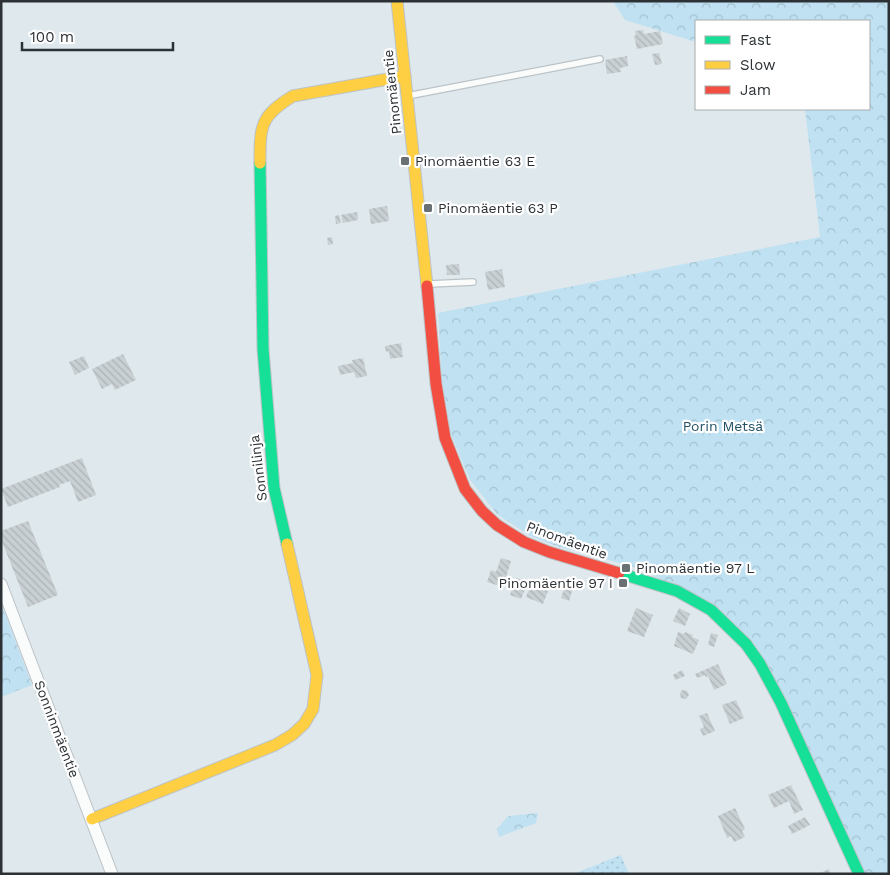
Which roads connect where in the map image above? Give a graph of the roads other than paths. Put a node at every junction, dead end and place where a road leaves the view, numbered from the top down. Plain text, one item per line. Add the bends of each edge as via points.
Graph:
1 (397, 1) edge
2 (600, 59) dead end
3 (405, 76) junction
4 (408, 96) junction
5 (473, 282) dead end
6 (427, 284) junction
7 (1, 584) edge
8 (92, 819) junction
9 (112, 874) edge
10 (858, 874) edge

1 - 3 street, Pinomäentie
2 - 4 lane
3 - 4 street, Pinomäentie
3 - 8 street, Sonnilinja via 293,96 278,105 263,122 260,142 262,350 274,488 318,675 312,709 304,724 275,744
4 - 6 street, Pinomäentie
5 - 6 lane
6 - 10 street, Pinomäentie via 445,438 465,489 497,525 524,542 677,591 711,610 738,635 760,664 780,703
7 - 8 street, Sonninmäentie
8 - 9 street, Sonninmäentie

